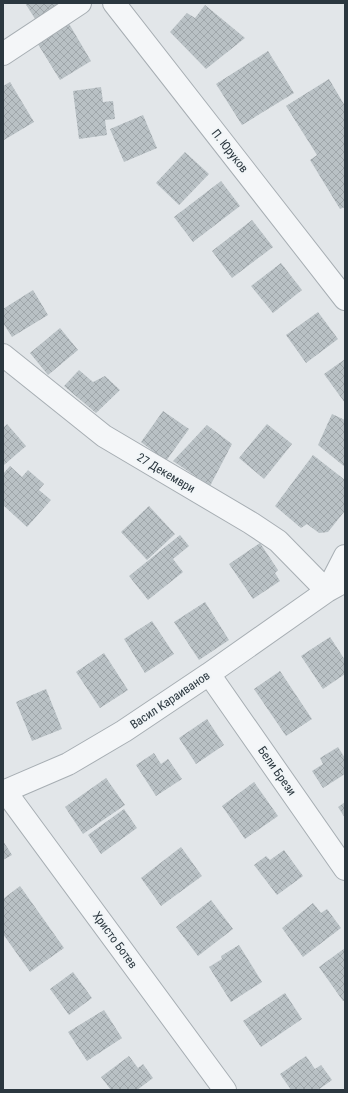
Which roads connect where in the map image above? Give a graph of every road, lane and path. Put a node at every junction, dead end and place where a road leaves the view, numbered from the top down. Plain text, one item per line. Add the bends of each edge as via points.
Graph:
1 (80, 3) edge
2 (114, 3) edge
3 (3, 54) edge
4 (345, 299) edge
5 (3, 355) edge
6 (345, 556) edge
7 (336, 586) edge
8 (209, 674) junction
9 (4, 791) edge
10 (345, 869) edge
11 (225, 1090) edge

1 - 3 street
2 - 4 street, П. Юруков
5 - 7 street, 27 Декември via 104,436 251,522
6 - 7 street, Васил Караиванов
7 - 8 street, Васил Караиванов
8 - 9 street, Васил Караиванов via 124,731 68,764
8 - 10 street, Бели Брези
9 - 11 street, Христо Ботев

